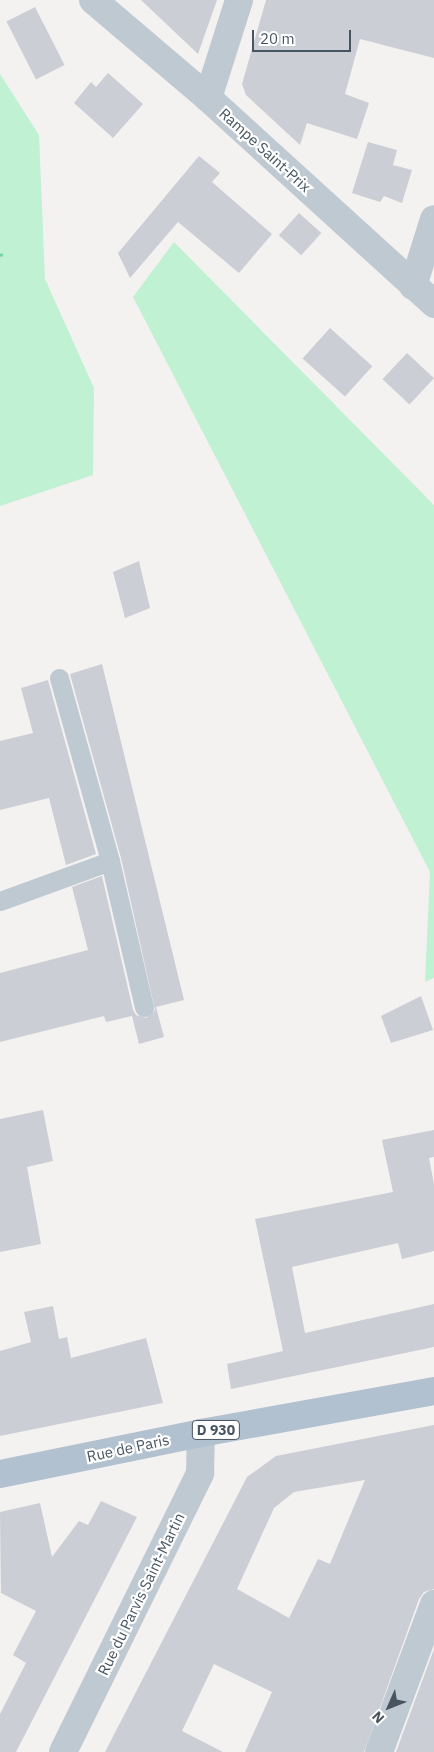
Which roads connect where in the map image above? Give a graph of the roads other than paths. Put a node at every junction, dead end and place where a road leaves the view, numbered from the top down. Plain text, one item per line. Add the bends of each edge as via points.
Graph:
1 (93, 0) edge
2 (239, 0) edge
3 (208, 98) junction
4 (434, 219) edge
5 (414, 286) junction
6 (434, 304) edge
7 (59, 678) dead end
8 (110, 861) junction
9 (0, 901) edge
10 (144, 1007) dead end
11 (434, 1392) edge
12 (201, 1433) junction
13 (0, 1474) edge
14 (434, 1604) edge
15 (63, 1752) edge
16 (379, 1752) edge

1 - 3 street, Rampe Saint-Prix
2 - 3 street
3 - 5 street, Rampe Saint-Prix
4 - 5 street
5 - 6 street, Rampe Saint-Prix
7 - 8 lane
8 - 9 lane
8 - 10 lane
11 - 12 main road, Rue de Paris / D 930
12 - 13 main road, Rue de Paris / D 930
12 - 15 street, Rue du Parvis Saint-Martin via 200,1473
14 - 16 street

